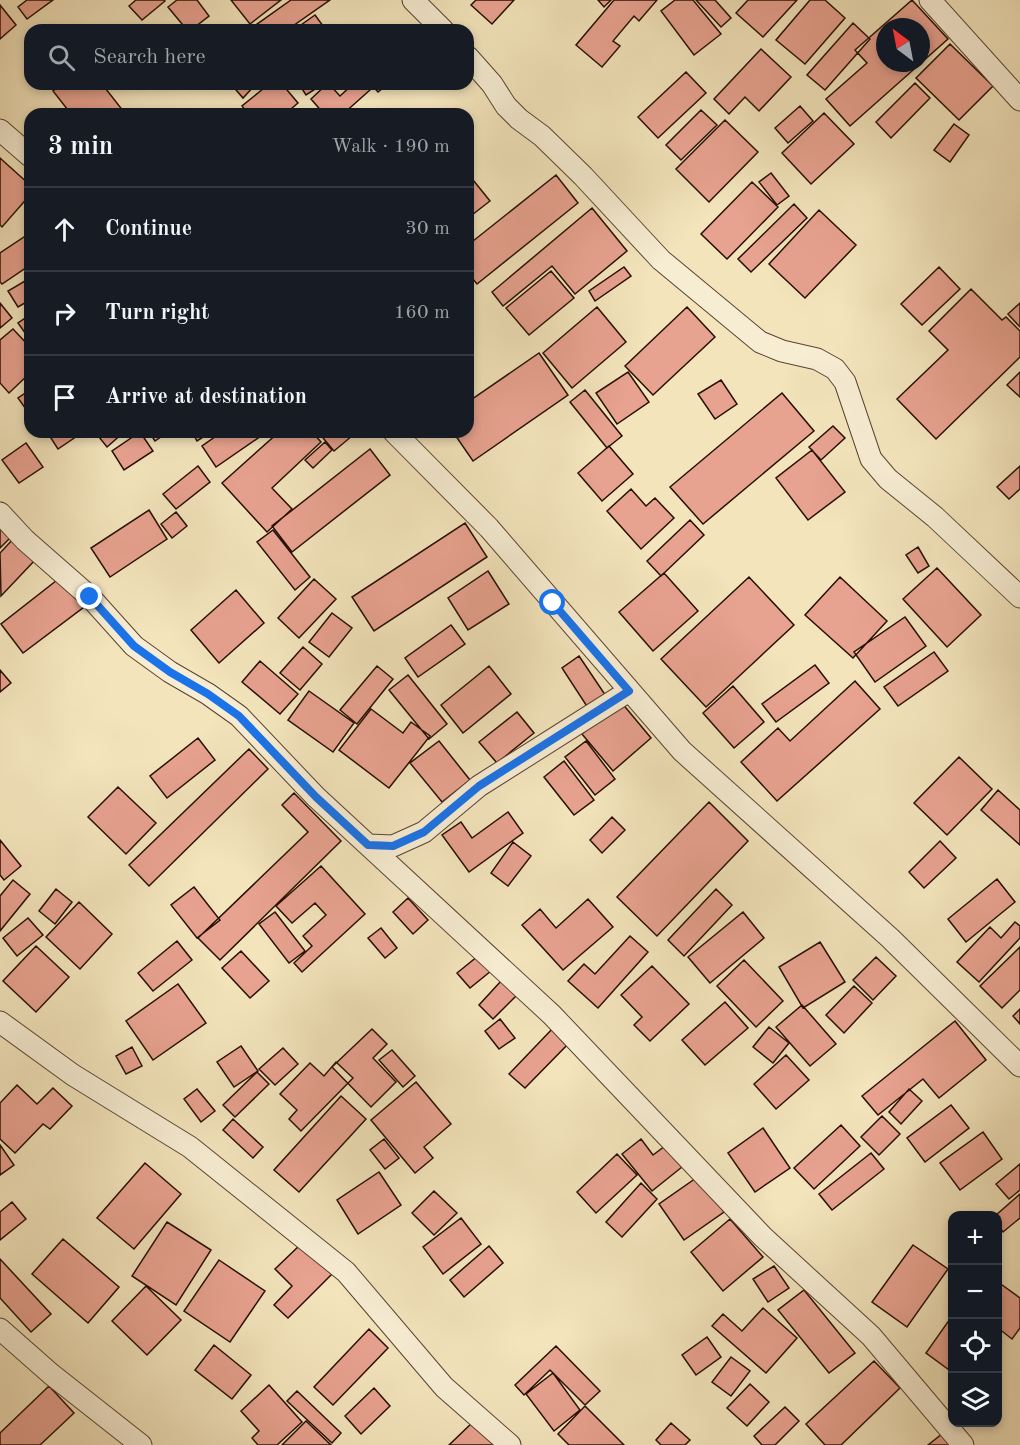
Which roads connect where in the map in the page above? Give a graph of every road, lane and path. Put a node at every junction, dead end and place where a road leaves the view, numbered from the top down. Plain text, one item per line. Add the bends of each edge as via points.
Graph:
1 (413, 0) edge
2 (930, 0) edge
3 (437, 24) edge
4 (474, 64) edge
5 (1020, 100) edge
6 (0, 130) edge
7 (24, 151) edge
8 (400, 438) edge
9 (0, 513) edge
10 (1020, 597) edge
11 (629, 691) junction
12 (368, 845) junction
13 (0, 1023) edge
14 (1020, 1066) edge
15 (0, 1329) edge
16 (141, 1445) edge
17 (510, 1445) edge
18 (963, 1445) edge

1 - 3 street
2 - 5 street
4 - 10 street via 506,106 575,168 661,260 760,342 817,359 835,369 845,382 871,459 888,479
6 - 7 street
8 - 11 street via 489,528
9 - 12 street via 90,597 134,646 239,716
11 - 12 street via 479,786 424,832 393,846
11 - 14 street via 682,751 890,938
12 - 18 street via 552,1015 763,1237 871,1336
13 - 17 street via 73,1075 190,1147 346,1272 444,1387
15 - 16 street

